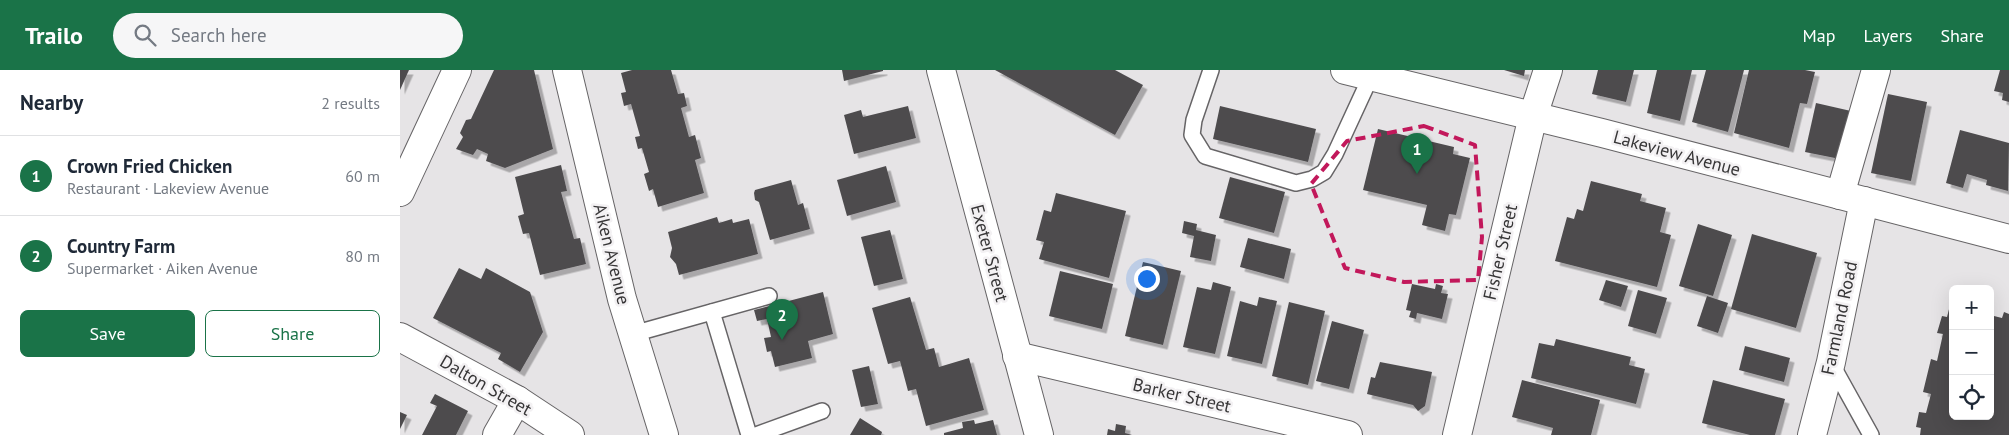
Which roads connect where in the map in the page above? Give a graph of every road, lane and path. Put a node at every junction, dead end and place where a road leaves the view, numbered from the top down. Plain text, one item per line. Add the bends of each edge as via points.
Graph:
1 (457, 70) edge
2 (567, 70) edge
3 (941, 70) edge
4 (1211, 70) edge
5 (1345, 70) edge
6 (1548, 70) edge
7 (1876, 70) edge
8 (1371, 76) junction
9 (1533, 116) junction
10 (400, 192) edge
11 (1852, 198) junction
12 (2009, 239) edge
13 (769, 296) dead end
14 (712, 312) junction
15 (633, 334) junction
16 (400, 337) edge
17 (1017, 356) junction
18 (1831, 362) junction
19 (517, 400) junction
20 (822, 411) dead end
21 (498, 435) edge
22 (570, 435) edge
23 (664, 435) edge
24 (749, 435) edge
25 (756, 435) edge
26 (1039, 435) edge
27 (1348, 435) edge
28 (1456, 435) edge
29 (1812, 435) edge
30 (1871, 435) edge

1 - 10 street
2 - 15 street, Aiken Avenue
3 - 17 street, Exeter Street
4 - 8 lane via 1192,135 1205,156 1296,183 1324,172
5 - 8 street, Lakeview Avenue
6 - 9 street, Fisher Street
7 - 11 street, Farmland Road
8 - 9 street, Lakeview Avenue
9 - 11 street, Lakeview Avenue
9 - 28 street, Fisher Street
11 - 12 street, Lakeview Avenue
11 - 18 street, Farmland Road
13 - 14 lane
14 - 15 lane
14 - 24 lane
15 - 23 street, Aiken Avenue
16 - 19 street, Dalton Street
17 - 26 street, Exeter Street
17 - 27 street, Barker Street
18 - 29 street, Farmland Road
18 - 30 lane
19 - 21 street
19 - 22 street, Dalton Street
20 - 25 lane

